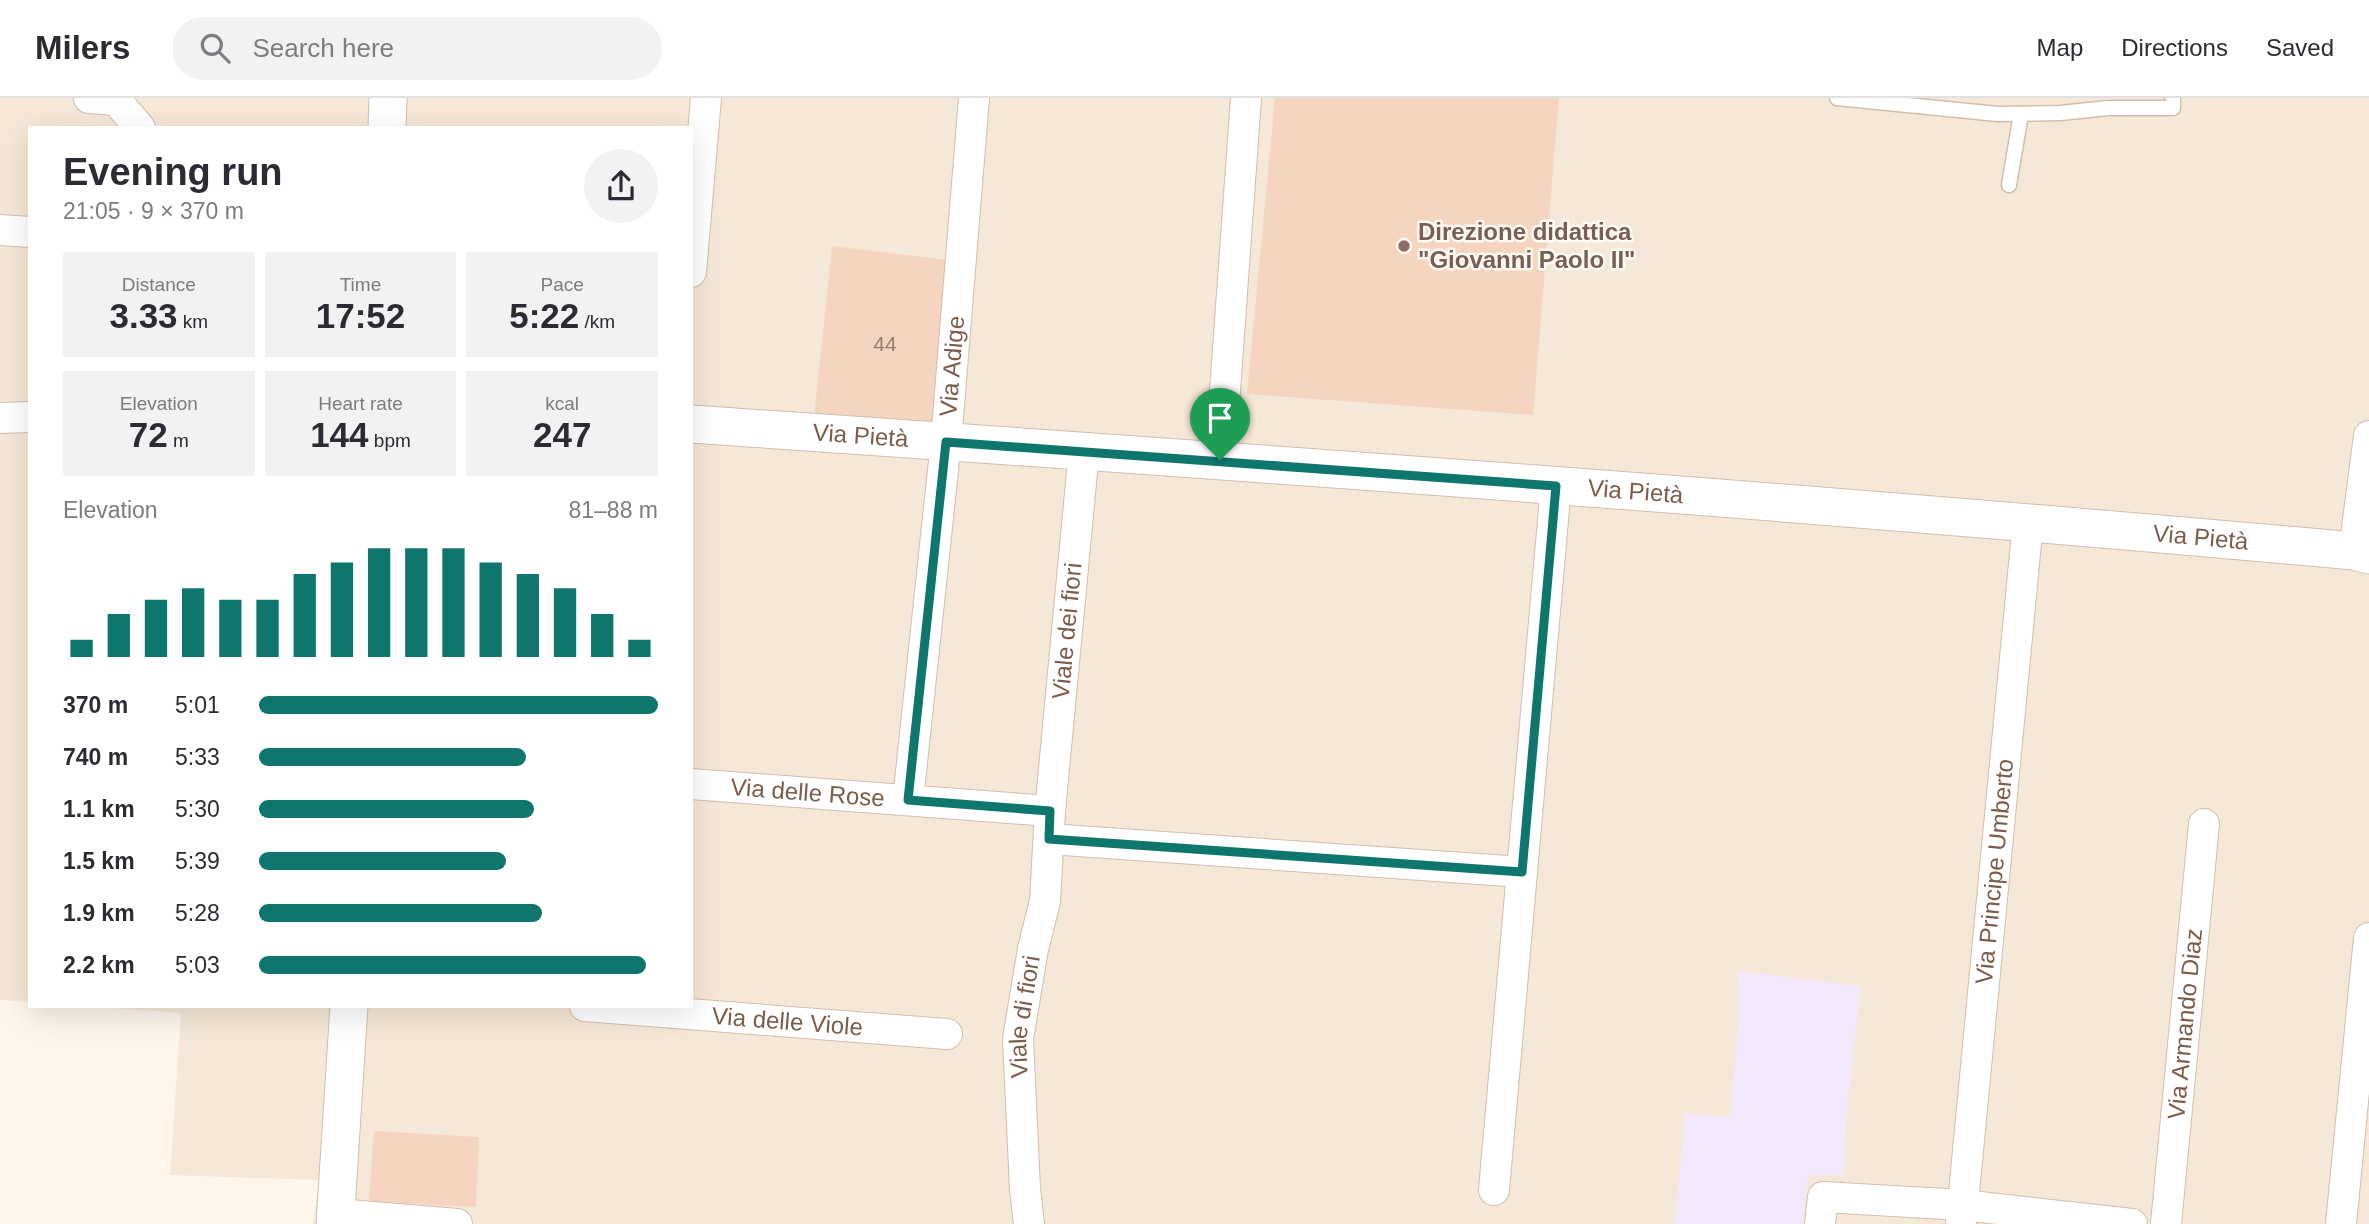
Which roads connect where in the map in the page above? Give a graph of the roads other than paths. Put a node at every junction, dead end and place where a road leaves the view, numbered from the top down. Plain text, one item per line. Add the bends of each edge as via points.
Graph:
1 (89, 98) edge
2 (388, 98) edge
3 (706, 98) edge
4 (974, 98) edge
5 (1247, 98) edge
6 (1837, 98) edge
7 (2174, 98) edge
8 (2021, 114) junction
9 (138, 126) edge
10 (387, 126) edge
11 (2009, 185) dead end
12 (0, 230) edge
13 (28, 232) edge
14 (693, 249) edge
15 (28, 417) edge
16 (0, 418) edge
17 (693, 424) edge
18 (2369, 436) edge
19 (946, 442) junction
20 (1084, 451) junction
21 (1220, 460) junction
22 (1556, 486) junction
23 (2028, 522) junction
24 (2361, 553) edge
25 (693, 784) edge
26 (908, 800) junction
27 (2204, 824) dead end
28 (1050, 825) junction
29 (1522, 872) junction
30 (2369, 938) edge
31 (349, 1008) edge
32 (611, 1008) edge
33 (947, 1034) dead end
34 (1494, 1190) dead end
35 (1962, 1214) edge
36 (336, 1219) edge
37 (457, 1224) edge
38 (1029, 1224) edge
39 (1820, 1224) edge
40 (2132, 1224) edge
41 (2166, 1224) edge
42 (2341, 1224) edge

1 - 9 street via 116,100
2 - 10 street
3 - 14 street
4 - 19 street, Via Adige
5 - 21 street
6 - 8 lane
7 - 8 lane via 2173,108
8 - 11 lane
12 - 13 street
15 - 16 street
17 - 19 street, Via Pietà
18 - 24 street
19 - 20 street, Via Pietà
19 - 26 street, Via Adige
20 - 21 street, Via Pietà
20 - 28 street, Viale dei fiori
21 - 22 street, Via Pietà
22 - 23 street, Via Pietà
22 - 29 street
23 - 24 street, Via Pietà
23 - 35 street, Via Principe Umberto
25 - 26 street, Via delle Rose
26 - 28 street, Via delle Rose
27 - 41 street, Via Armando Diaz
28 - 29 street, Via delle Rose
28 - 38 street, Viale di fiori via 1045,901 1018,1039
29 - 34 street
30 - 42 street
31 - 36 street
32 - 33 street, Via delle Viole
35 - 39 street via 1823,1197
35 - 40 street
36 - 37 street

